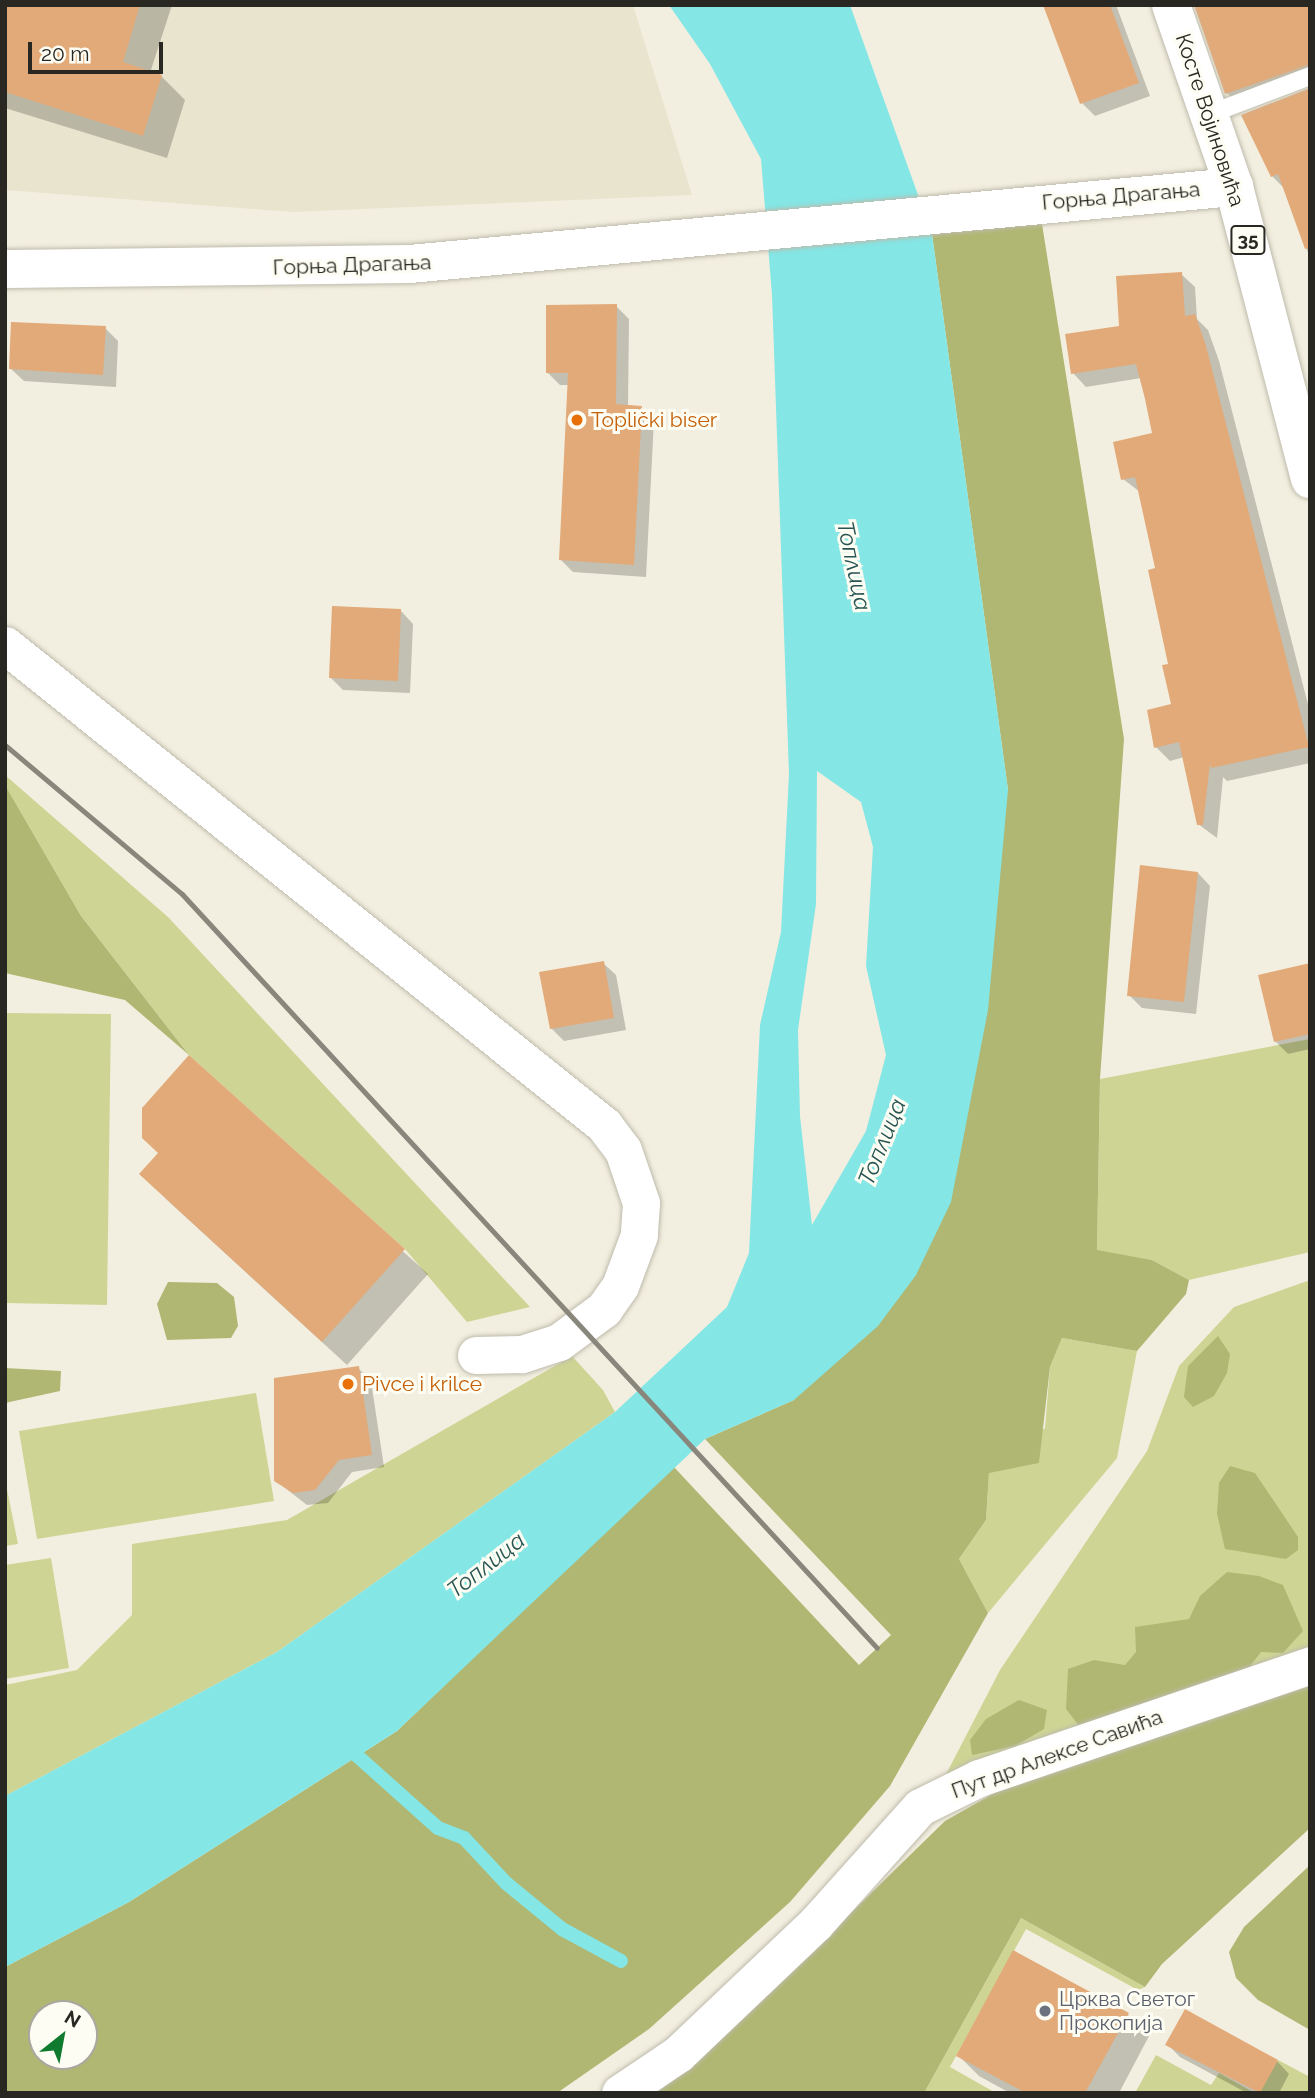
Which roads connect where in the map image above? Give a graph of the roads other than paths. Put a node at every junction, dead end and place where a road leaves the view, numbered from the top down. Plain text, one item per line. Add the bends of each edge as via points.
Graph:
1 (1171, 5) edge
2 (1310, 76) edge
3 (1210, 114) junction
4 (1234, 187) junction
5 (5, 269) edge
6 (1297, 388) edge
7 (1310, 479) edge
8 (5, 645) edge
9 (476, 1355) dead end
10 (1310, 1665) edge
11 (620, 2093) edge

1 - 3 street, Косте Војиновића / 35
2 - 3 lane
3 - 4 street, Косте Војиновића / 35
4 - 5 street, Горња Драгања via 410,264
4 - 6 street, Косте Војиновића / 35
6 - 7 street, Косте Војиновића / 35
8 - 9 street via 604,1125 623,1150 641,1203 639,1235 620,1286 604,1309 559,1342 521,1354
10 - 11 street, Пут др Алексе Савића via 979,1778 920,1807 815,1924 678,2054

